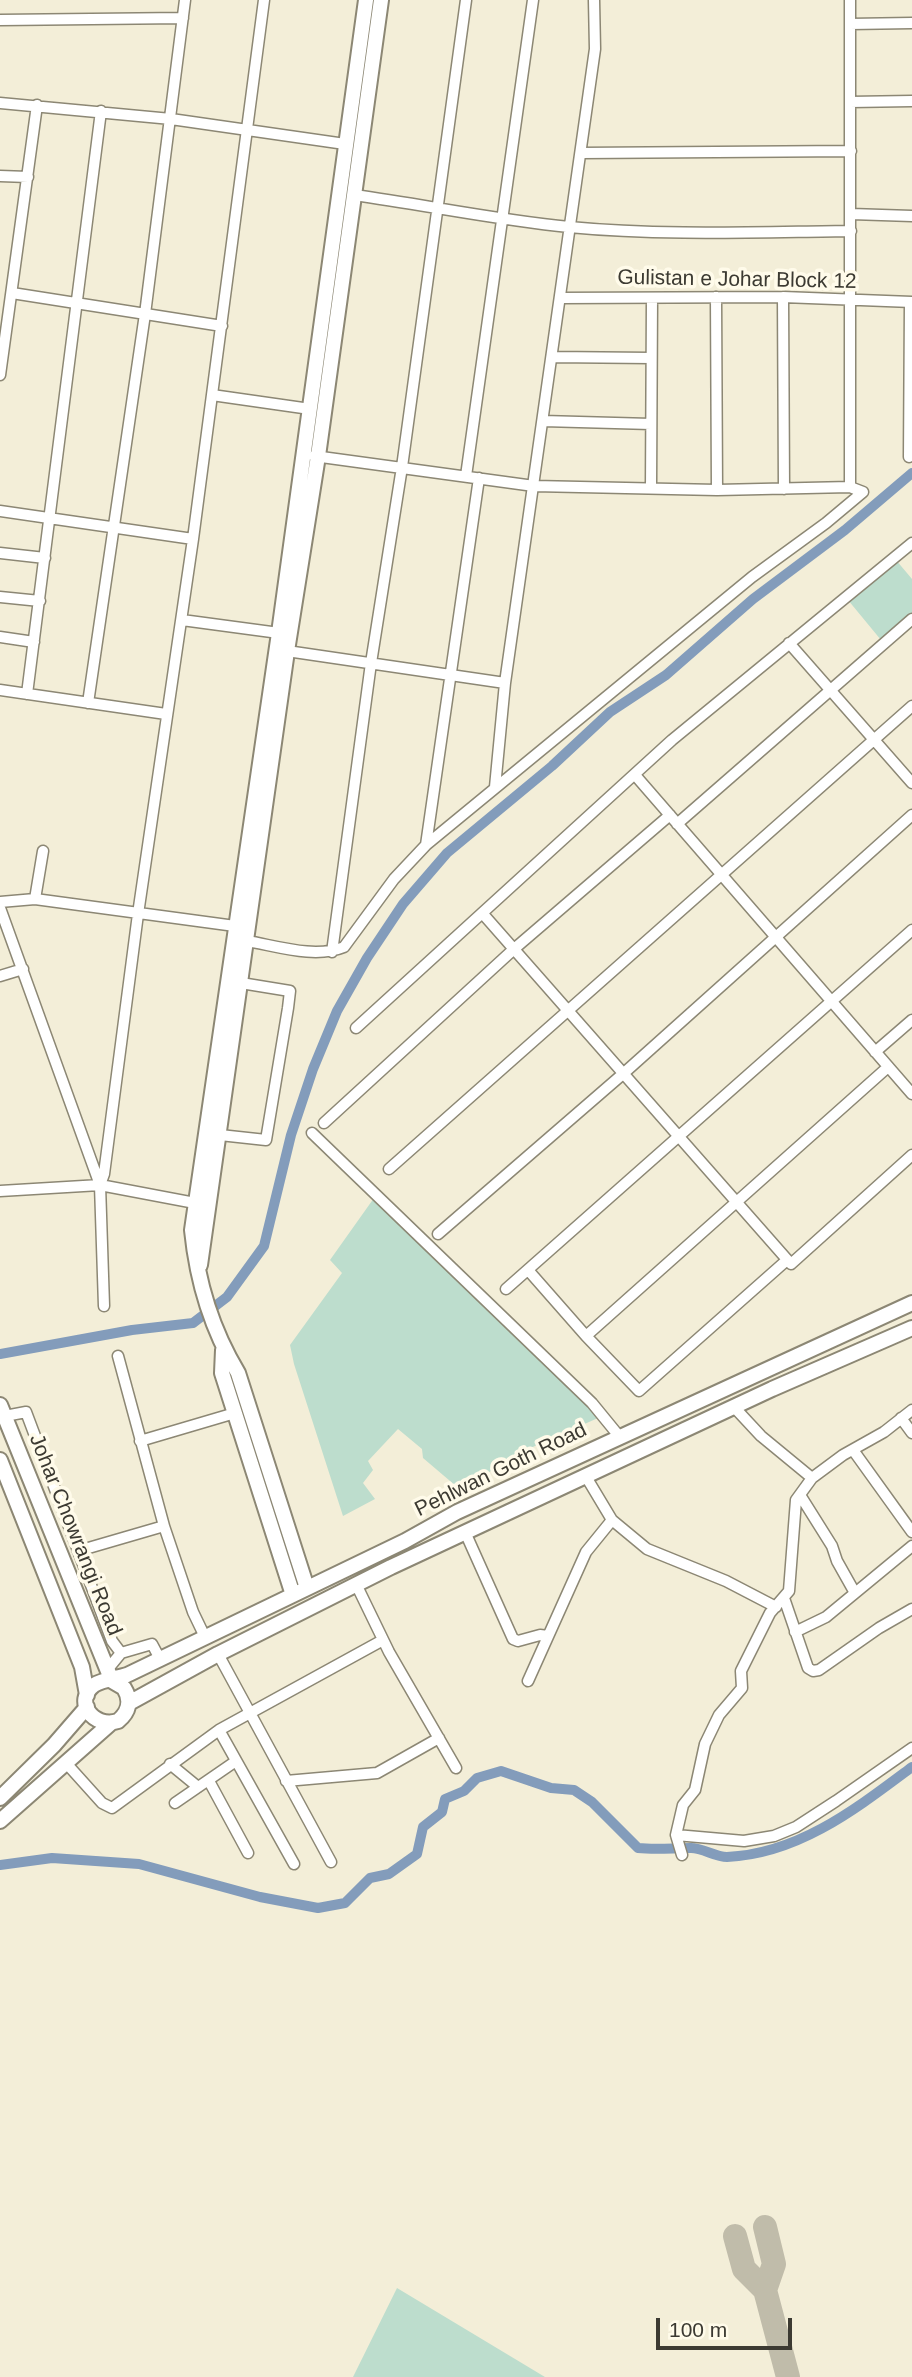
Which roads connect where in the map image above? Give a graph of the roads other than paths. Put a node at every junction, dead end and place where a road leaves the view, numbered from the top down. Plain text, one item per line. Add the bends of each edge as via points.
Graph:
1 (185, 0) edge
2 (264, 0) edge
3 (366, 0) edge
4 (381, 0) edge
5 (466, 0) edge
6 (533, 0) edge
7 (594, 0) edge
8 (850, 0) edge
9 (183, 18) junction
10 (0, 20) edge
11 (912, 23) edge
12 (850, 24) junction
13 (912, 101) edge
14 (850, 102) junction
15 (0, 103) edge
16 (37, 105) junction
17 (101, 111) junction
18 (171, 119) junction
19 (249, 129) junction
20 (345, 144) junction
21 (851, 151) junction
22 (581, 153) junction
23 (0, 176) edge
24 (28, 177) junction
25 (354, 194) junction
26 (438, 207) junction
27 (851, 214) junction
28 (912, 216) edge
29 (502, 219) junction
30 (570, 227) junction
31 (851, 231) junction
32 (339, 243) junction
33 (12, 293) junction
34 (716, 297) junction
35 (783, 297) junction
36 (561, 298) junction
37 (652, 298) junction
38 (850, 302) junction
39 (911, 302) edge
40 (75, 303) junction
41 (145, 314) junction
42 (222, 326) junction
43 (552, 357) junction
44 (652, 358) junction
45 (0, 375) edge
46 (212, 395) junction
47 (310, 409) junction
48 (543, 421) junction
49 (651, 424) junction
50 (311, 455) junction
51 (909, 457) dead end
52 (402, 467) junction
53 (466, 476) junction
54 (479, 478) junction
55 (534, 486) junction
56 (651, 487) junction
57 (850, 487) junction
58 (784, 489) junction
59 (717, 490) junction
60 (0, 511) edge
61 (51, 518) junction
62 (112, 528) junction
63 (193, 539) junction
64 (912, 543) edge
65 (0, 553) edge
66 (45, 558) junction
67 (0, 597) edge
68 (40, 601) junction
69 (912, 619) edge
70 (182, 620) junction
71 (279, 633) junction
72 (0, 637) edge
73 (34, 642) junction
74 (789, 643) junction
75 (287, 651) junction
76 (370, 663) junction
77 (452, 674) junction
78 (505, 683) junction
79 (0, 690) edge
80 (832, 691) junction
81 (27, 694) junction
82 (88, 703) junction
83 (912, 706) edge
84 (274, 709) junction
85 (166, 714) junction
86 (874, 739) junction
87 (635, 775) junction
88 (911, 780) edge
89 (495, 787) junction
90 (912, 815) edge
91 (673, 820) junction
92 (426, 845) junction
93 (43, 851) dead end
94 (722, 876) junction
95 (35, 899) junction
96 (0, 902) edge
97 (0, 908) edge
98 (138, 914) junction
99 (483, 914) junction
100 (235, 926) junction
101 (912, 930) edge
102 (776, 938) junction
103 (247, 941) junction
104 (514, 949) junction
105 (332, 952) junction
106 (23, 969) junction
107 (0, 976) edge
108 (241, 983) junction
109 (832, 1002) junction
110 (569, 1011) junction
111 (912, 1020) edge
112 (356, 1028) dead end
113 (876, 1052) junction
114 (888, 1067) junction
115 (624, 1073) junction
116 (912, 1094) edge
117 (324, 1123) dead end
118 (312, 1133) dead end
119 (220, 1135) junction
120 (680, 1137) junction
121 (912, 1155) edge
122 (389, 1169) dead end
123 (100, 1185) junction
124 (0, 1191) edge
125 (736, 1201) junction
126 (195, 1203) junction
127 (438, 1234) dead end
128 (787, 1260) junction
129 (528, 1270) junction
130 (199, 1278) junction
131 (506, 1289) dead end
132 (912, 1303) edge
133 (103, 1306) dead end
134 (910, 1332) edge
135 (586, 1336) junction
136 (223, 1348) junction
137 (118, 1356) dead end
138 (734, 1407) junction
139 (2, 1410) edge
140 (912, 1410) edge
141 (235, 1413) junction
142 (901, 1418) junction
143 (912, 1433) edge
144 (619, 1436) junction
145 (140, 1441) junction
146 (853, 1450) junction
147 (0, 1460) edge
148 (585, 1475) junction
149 (812, 1478) junction
150 (800, 1495) junction
151 (612, 1520) junction
152 (164, 1526) junction
153 (465, 1532) junction
154 (912, 1532) edge
155 (395, 1545) junction
156 (912, 1546) edge
157 (78, 1551) junction
158 (403, 1561) junction
159 (356, 1584) junction
160 (307, 1588) junction
161 (855, 1593) junction
162 (293, 1595) junction
163 (784, 1598) junction
164 (776, 1607) junction
165 (912, 1609) edge
166 (796, 1632) junction
167 (548, 1636) junction
168 (205, 1637) junction
169 (383, 1640) junction
170 (121, 1653) junction
171 (218, 1654) junction
172 (160, 1659) junction
173 (109, 1675) junction
174 (528, 1681) dead end
175 (87, 1701) junction
176 (129, 1703) junction
177 (249, 1712) junction
178 (111, 1723) junction
179 (219, 1730) junction
180 (439, 1738) junction
181 (912, 1748) edge
182 (236, 1761) junction
183 (66, 1763) junction
184 (170, 1764) junction
185 (456, 1768) dead end
186 (209, 1781) junction
187 (286, 1781) junction
188 (198, 1787) junction
189 (0, 1798) edge
190 (175, 1802) dead end
191 (0, 1821) edge
192 (677, 1839) junction
193 (248, 1853) dead end
194 (682, 1856) dead end
195 (331, 1862) dead end
196 (294, 1864) dead end

1 - 9 street
2 - 19 street
3 - 20 street
4 - 25 street
5 - 26 street
6 - 29 street
7 - 22 street via 595,49
8 - 12 street
9 - 10 street
9 - 18 street
11 - 12 street
12 - 14 street
13 - 14 street
14 - 21 street
15 - 16 street
16 - 17 street
16 - 24 street
17 - 18 street
17 - 40 street
18 - 19 street
18 - 41 street
19 - 20 street
19 - 42 street
20 - 32 street
21 - 22 street
21 - 27 street
22 - 30 street
23 - 24 street
24 - 33 street
25 - 26 street
25 - 32 street
26 - 29 street
26 - 52 street
27 - 28 street
27 - 31 street
29 - 30 street
29 - 53 street
30 - 31 street via 684,233
30 - 36 street
31 - 38 street
32 - 47 street
32 - 50 street
33 - 40 street
33 - 45 street
34 - 35 street, Gulistan e Johar Block 12
34 - 37 street, Gulistan e Johar Block 12
34 - 59 street
35 - 38 street, Gulistan e Johar Block 12
35 - 58 street
36 - 37 street, Gulistan e Johar Block 12
36 - 43 street
37 - 44 street
38 - 39 street, Gulistan e Johar Block 12
38 - 57 street
39 - 51 street
40 - 41 street
40 - 61 street
41 - 42 street
41 - 62 street
42 - 46 street
43 - 44 street
43 - 48 street
44 - 49 street
46 - 47 street
46 - 63 street
47 - 50 street
48 - 49 street
48 - 55 street
49 - 56 street
50 - 52 street
50 - 71 street
50 - 75 street
52 - 53 street
52 - 76 street
53 - 54 street
54 - 55 street
54 - 77 street
55 - 56 street
55 - 78 street
56 - 59 street
57 - 58 street
57 - 89 street via 863,492
58 - 59 street
60 - 61 street
61 - 62 street
61 - 66 street
62 - 63 street
62 - 82 street
63 - 70 street
64 - 74 street
65 - 66 street
66 - 68 street
67 - 68 street
68 - 73 street
69 - 80 street
70 - 71 street
70 - 85 street
71 - 84 street
72 - 73 street
73 - 81 street
74 - 80 street
74 - 87 street
75 - 76 street
75 - 84 street
76 - 77 street
76 - 105 street
77 - 78 street
77 - 92 street
78 - 89 street
79 - 81 street
80 - 86 street
80 - 91 street
81 - 82 street
82 - 85 street
83 - 86 street
84 - 100 street
84 - 103 street
85 - 98 street
86 - 88 street
86 - 94 street
87 - 91 street
87 - 99 street
89 - 92 street
90 - 102 street
91 - 94 street
91 - 104 street
92 - 105 street via 394,879 344,947
93 - 95 street
94 - 102 street
94 - 110 street
95 - 96 street
95 - 98 street
97 - 106 street
98 - 100 street
98 - 123 street
99 - 104 street
99 - 112 street
100 - 126 street
101 - 109 street
102 - 109 street
102 - 115 street
103 - 105 street
103 - 108 street
104 - 110 street
104 - 117 street
106 - 107 street
106 - 123 street
108 - 119 street
108 - 119 street via 290,991 288,1008 266,1140
109 - 113 street
109 - 120 street
110 - 115 street
110 - 122 street
111 - 113 street
113 - 114 street
114 - 116 street
114 - 125 street
115 - 120 street
115 - 127 street
118 - 144 street via 592,1403
119 - 130 street
120 - 125 street
120 - 129 street
121 - 128 street via 791,1264
123 - 124 street
123 - 126 street
123 - 133 street
125 - 128 street
125 - 135 street
126 - 130 street via 192,1230
128 - 135 street via 639,1391
129 - 131 street
129 - 135 street
130 - 136 street
132 - 144 street, Pehlwan Goth Road
134 - 138 street, Pehlwan Goth Road
136 - 141 street via 222,1373
136 - 160 street via 238,1373
137 - 145 street
138 - 148 street, Pehlwan Goth Road
138 - 149 street
139 - 157 street via 26,1412
139 - 173 street, Johar Chowrangi Road
140 - 142 street
141 - 145 street
141 - 162 street
142 - 143 street
142 - 146 street
144 - 155 street, Pehlwan Goth Road
145 - 152 street
146 - 149 street
146 - 154 street
147 - 175 street, Johar Chowrangi Road via 82,1667
148 - 151 street
148 - 153 street, Pehlwan Goth Road
149 - 150 street
150 - 161 street
150 - 163 street via 789,1591
151 - 164 street via 647,1549
151 - 167 street via 590,1545
152 - 157 street
152 - 168 street
153 - 158 street, Pehlwan Goth Road
153 - 167 street via 513,1639
155 - 158 street
155 - 160 street, Pehlwan Goth Road
156 - 161 street
157 - 170 street via 112,1641
158 - 159 street, Pehlwan Goth Road
159 - 169 street
159 - 171 street, Pehlwan Goth Road
160 - 162 street, Pehlwan Goth Road
161 - 166 street
162 - 168 street, Pehlwan Goth Road
163 - 164 street
163 - 166 street
164 - 192 street via 741,1671 741,1688 719,1715 705,1744 695,1790 683,1805
165 - 166 street via 820,1670 808,1668
167 - 174 street
168 - 172 street, Pehlwan Goth Road
169 - 177 street
169 - 180 street
170 - 172 street via 152,1644
170 - 173 street
171 - 176 street, Pehlwan Goth Road
171 - 177 street
172 - 173 street, Pehlwan Goth Road
173 - 175 street via 96,1684
173 - 176 street via 124,1688
175 - 178 street via 96,1720
175 - 189 street via 54,1745
176 - 178 street via 124,1716
177 - 179 street
177 - 187 street
178 - 183 street
179 - 182 street
179 - 184 street
180 - 185 street
180 - 187 street via 377,1773
181 - 192 street via 796,1827 774,1836
182 - 186 street
182 - 196 street
183 - 184 street via 112,1808
183 - 191 street
184 - 188 street
186 - 188 street
186 - 193 street
187 - 195 street
188 - 190 street
192 - 194 street

